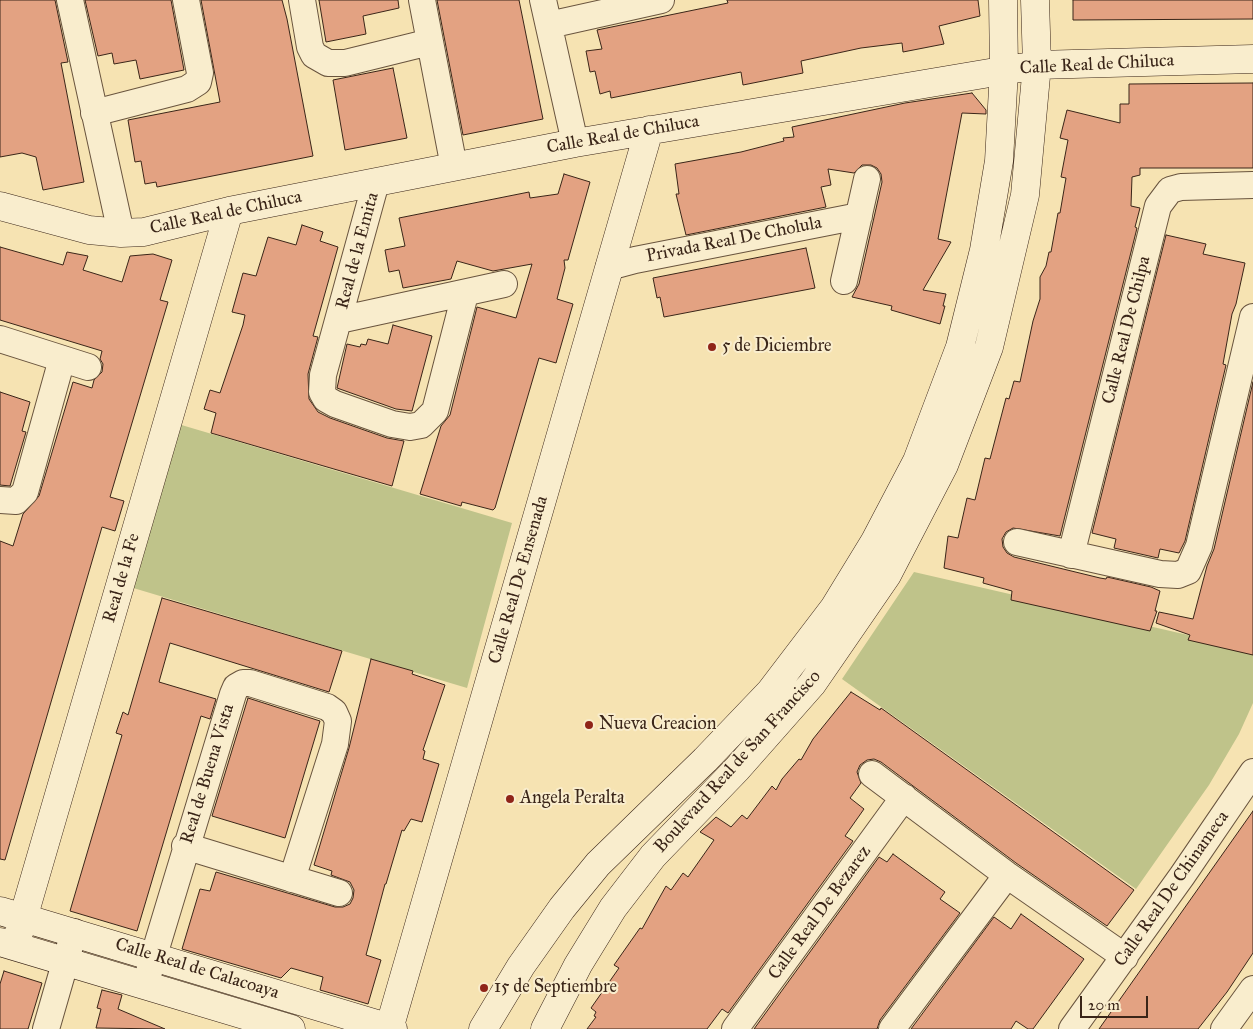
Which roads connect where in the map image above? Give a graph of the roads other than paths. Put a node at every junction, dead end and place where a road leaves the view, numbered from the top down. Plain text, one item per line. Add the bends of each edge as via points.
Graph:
1 (70, 0) edge
2 (186, 0) edge
3 (302, 0) edge
4 (422, 0) edge
5 (543, 0) edge
6 (657, 0) edge
7 (1003, 0) edge
8 (1035, 0) edge
9 (548, 25) junction
10 (430, 42) junction
11 (1253, 59) edge
12 (1037, 65) junction
13 (1004, 70) junction
14 (94, 113) junction
15 (649, 130) junction
16 (575, 143) junction
17 (454, 167) junction
18 (867, 179) dead end
19 (376, 182) junction
20 (1253, 185) edge
21 (0, 206) edge
22 (229, 211) junction
23 (858, 216) junction
24 (121, 233) junction
25 (610, 267) junction
26 (844, 281) dead end
27 (504, 284) dead end
28 (465, 294) junction
29 (1253, 317) edge
30 (340, 320) junction
31 (0, 339) edge
32 (62, 358) junction
33 (88, 366) dead end
34 (0, 500) edge
35 (1017, 542) dead end
36 (1071, 554) junction
37 (1253, 772) edge
38 (872, 774) dead end
39 (904, 797) junction
40 (185, 846) junction
41 (1007, 875) junction
42 (292, 879) junction
43 (339, 893) dead end
44 (11, 914) edge
45 (74, 932) junction
46 (7, 944) edge
47 (154, 956) junction
48 (1125, 958) junction
49 (66, 961) junction
50 (145, 985) junction
51 (1253, 989) edge
52 (46, 1029) edge
53 (291, 1029) edge
54 (391, 1029) edge
55 (483, 1029) edge
56 (545, 1029) edge
57 (735, 1029) edge
58 (892, 1029) edge
59 (1072, 1029) edge
60 (1224, 1029) edge

1 - 14 street
2 - 14 street via 200,73 198,82 187,89
3 - 10 street via 310,47 314,55 328,63 345,63
4 - 10 street
5 - 9 street
6 - 9 street
7 - 13 street, Boulevard Real de San Francisco
8 - 12 street, Boulevard Real de San Francisco
9 - 16 street
10 - 17 street
11 - 12 street, Calle Real de Chiluca
12 - 13 street, Calle Real de Chiluca
12 - 56 street, Boulevard Real de San Francisco via 1025,195 989,347 944,465 887,574 812,684 737,769 653,856 613,908
13 - 15 street, Calle Real de Chiluca
13 - 55 street, Boulevard Real de San Francisco via 999,161 984,250 960,348 917,461 875,541 834,608 770,692 598,864 562,908 521,966
14 - 24 street
15 - 16 street, Calle Real de Chiluca
15 - 25 street, Calle Real De Ensenada
16 - 17 street, Calle Real de Chiluca
17 - 19 street, Calle Real de Chiluca
18 - 23 street
19 - 22 street, Calle Real de Chiluca
19 - 30 street, Real de la Emita
20 - 36 street, Calle Real De Chilpa via 1181,187 1170,190 1158,206
21 - 24 street, Calle Real de Chiluca via 89,230
22 - 24 street, Calle Real de Chiluca via 144,232
22 - 44 street, Real de la Fe
23 - 25 street, Privada Real De Cholula
23 - 26 street
25 - 54 street, Calle Real De Ensenada
27 - 28 street, Real de la Emita
28 - 30 street, Real de la Emita
28 - 30 street, Real de la Emita via 434,411 421,425 392,424 326,399 322,384
29 - 36 street via 1199,546 1188,571 1178,575 1160,574
31 - 32 street
32 - 33 street
32 - 34 street via 25,492 16,501
35 - 36 street
37 - 48 street, Calle Real De Chinameca
38 - 39 street
39 - 41 street
39 - 57 street, Calle Real De Bezarez
40 - 42 street
40 - 42 street, Real de Buena Vista via 233,694 236,687 250,683 327,707 334,712 338,722 335,744
40 - 47 street, Real de Buena Vista
41 - 48 street
41 - 58 street
42 - 43 street
44 - 45 street, Calle Real de Calacoaya
44 - 46 street, Real de la Fe
45 - 47 street, Calle Real de Calacoaya
45 - 49 street
46 - 49 street, Calle Real de Calacoaya
47 - 50 street, Real de Buena Vista
47 - 54 street, Calle Real de Calacoaya
48 - 59 street, Calle Real De Chinameca
49 - 50 street, Calle Real de Calacoaya
49 - 52 street
50 - 53 street, Calle Real de Calacoaya
51 - 60 street

